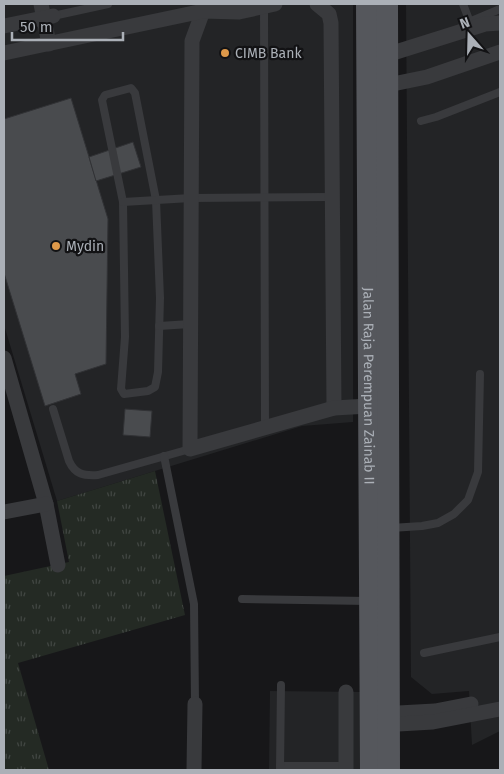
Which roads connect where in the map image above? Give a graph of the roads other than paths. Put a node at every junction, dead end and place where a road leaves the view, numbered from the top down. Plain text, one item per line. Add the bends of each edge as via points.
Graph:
1 (108, 4) edge
2 (219, 4) edge
3 (317, 4) edge
4 (367, 4) edge
5 (387, 4) edge
6 (462, 4) edge
7 (270, 5) edge
8 (198, 8) edge
9 (500, 9) edge
10 (47, 11) edge
11 (500, 23) edge
12 (471, 25) junction
13 (4, 26) edge
14 (53, 43) junction
15 (500, 52) edge
16 (4, 53) edge
17 (377, 58) junction
18 (377, 87) junction
19 (500, 92) edge
20 (421, 121) dead end
21 (332, 197) junction
22 (191, 198) junction
23 (265, 198) junction
24 (156, 200) junction
25 (123, 202) junction
26 (190, 324) junction
27 (159, 326) junction
28 (4, 358) edge
29 (480, 374) dead end
30 (9, 394) edge
31 (369, 406) junction
32 (334, 408) junction
33 (53, 409) dead end
34 (265, 428) junction
35 (190, 449) junction
36 (164, 456) junction
37 (46, 504) junction
38 (4, 512) edge
39 (388, 528) junction
40 (58, 565) dead end
41 (242, 599) dead end
42 (370, 601) junction
43 (500, 637) edge
44 (424, 653) dead end
45 (282, 685) dead end
46 (346, 692) dead end
47 (500, 700) edge
48 (195, 704) joint
49 (500, 709) edge
50 (380, 720) junction
51 (280, 768) edge
52 (346, 768) edge
53 (377, 769) edge
54 (194, 770) edge

1 - 10 lane
2 - 8 street
3 - 21 street via 329,14 331,23
4 - 17 main road, Jalan Raja Perempuan Zainab II
5 - 17 main road, Jalan Raja Perempuan Zainab II
6 - 12 lane
7 - 8 street via 239,12
7 - 23 lane
8 - 14 street
8 - 22 street via 192,42
9 - 12 lane
10 - 13 street
10 - 14 street
11 - 12 street
12 - 17 street
14 - 16 street
15 - 18 street via 427,77
17 - 18 main road, Jalan Raja Perempuan Zainab II
18 - 31 main road, Jalan Raja Perempuan Zainab II
18 - 39 main road, Jalan Raja Perempuan Zainab II
19 - 20 lane
21 - 23 lane
21 - 32 street
22 - 23 lane
22 - 24 lane
22 - 26 street
23 - 34 lane
24 - 25 lane
24 - 25 lane via 135,93 131,88 105,95 102,100
24 - 27 lane
25 - 27 lane via 125,337 121,389 124,394 155,387
26 - 27 lane
26 - 35 street
28 - 30 street
29 - 39 lane via 478,472 468,500 454,514 438,523
30 - 37 street
31 - 32 street
31 - 42 main road, Jalan Raja Perempuan Zainab II
32 - 34 street
33 - 36 lane via 69,461 78,474 98,475
34 - 35 street
35 - 36 lane
36 - 48 lane via 194,604
37 - 38 street
37 - 40 street
39 - 50 main road, Jalan Raja Perempuan Zainab II
41 - 42 lane
42 - 50 main road, Jalan Raja Perempuan Zainab II
43 - 44 lane
45 - 51 lane
46 - 52 street
47 - 50 street
48 - 54 street
49 - 50 street via 433,722
50 - 53 main road, Jalan Raja Perempuan Zainab II
51 - 52 lane
52 - 53 street

